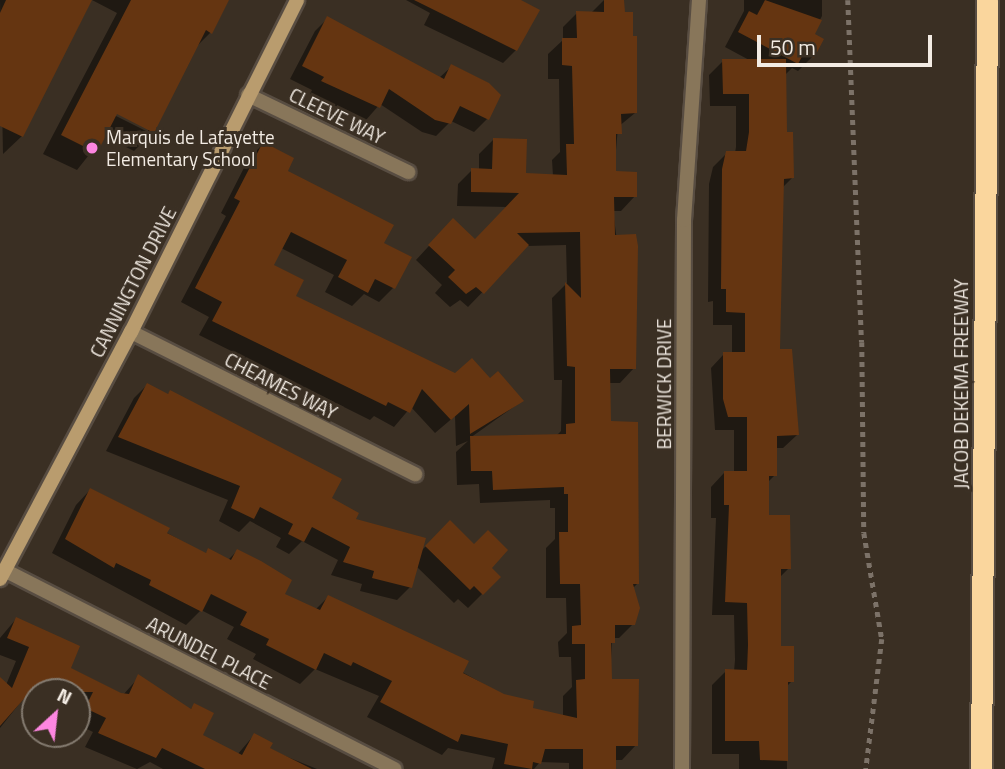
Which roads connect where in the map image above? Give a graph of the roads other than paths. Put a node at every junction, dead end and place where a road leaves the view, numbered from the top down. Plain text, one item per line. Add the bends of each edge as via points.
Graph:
1 (297, 0) edge
2 (699, 0) edge
3 (987, 0) edge
4 (248, 95) junction
5 (408, 172) dead end
6 (131, 332) junction
7 (415, 474) dead end
8 (3, 575) edge
9 (982, 709) junction
10 (395, 769) edge
11 (682, 769) edge
12 (973, 769) edge
13 (981, 769) edge

1 - 4 street, CANNINGTON DRIVE
2 - 11 street, BERWICK DRIVE via 684,220
3 - 9 highway, JACOB DEKEMA FREEWAY
4 - 5 street, CLEEVE WAY
4 - 6 street, CANNINGTON DRIVE
6 - 7 street, CHEAMES WAY
6 - 8 street, CANNINGTON DRIVE
8 - 10 street, ARUNDEL PLACE
9 - 12 highway
9 - 13 highway, JACOB DEKEMA FREEWAY

